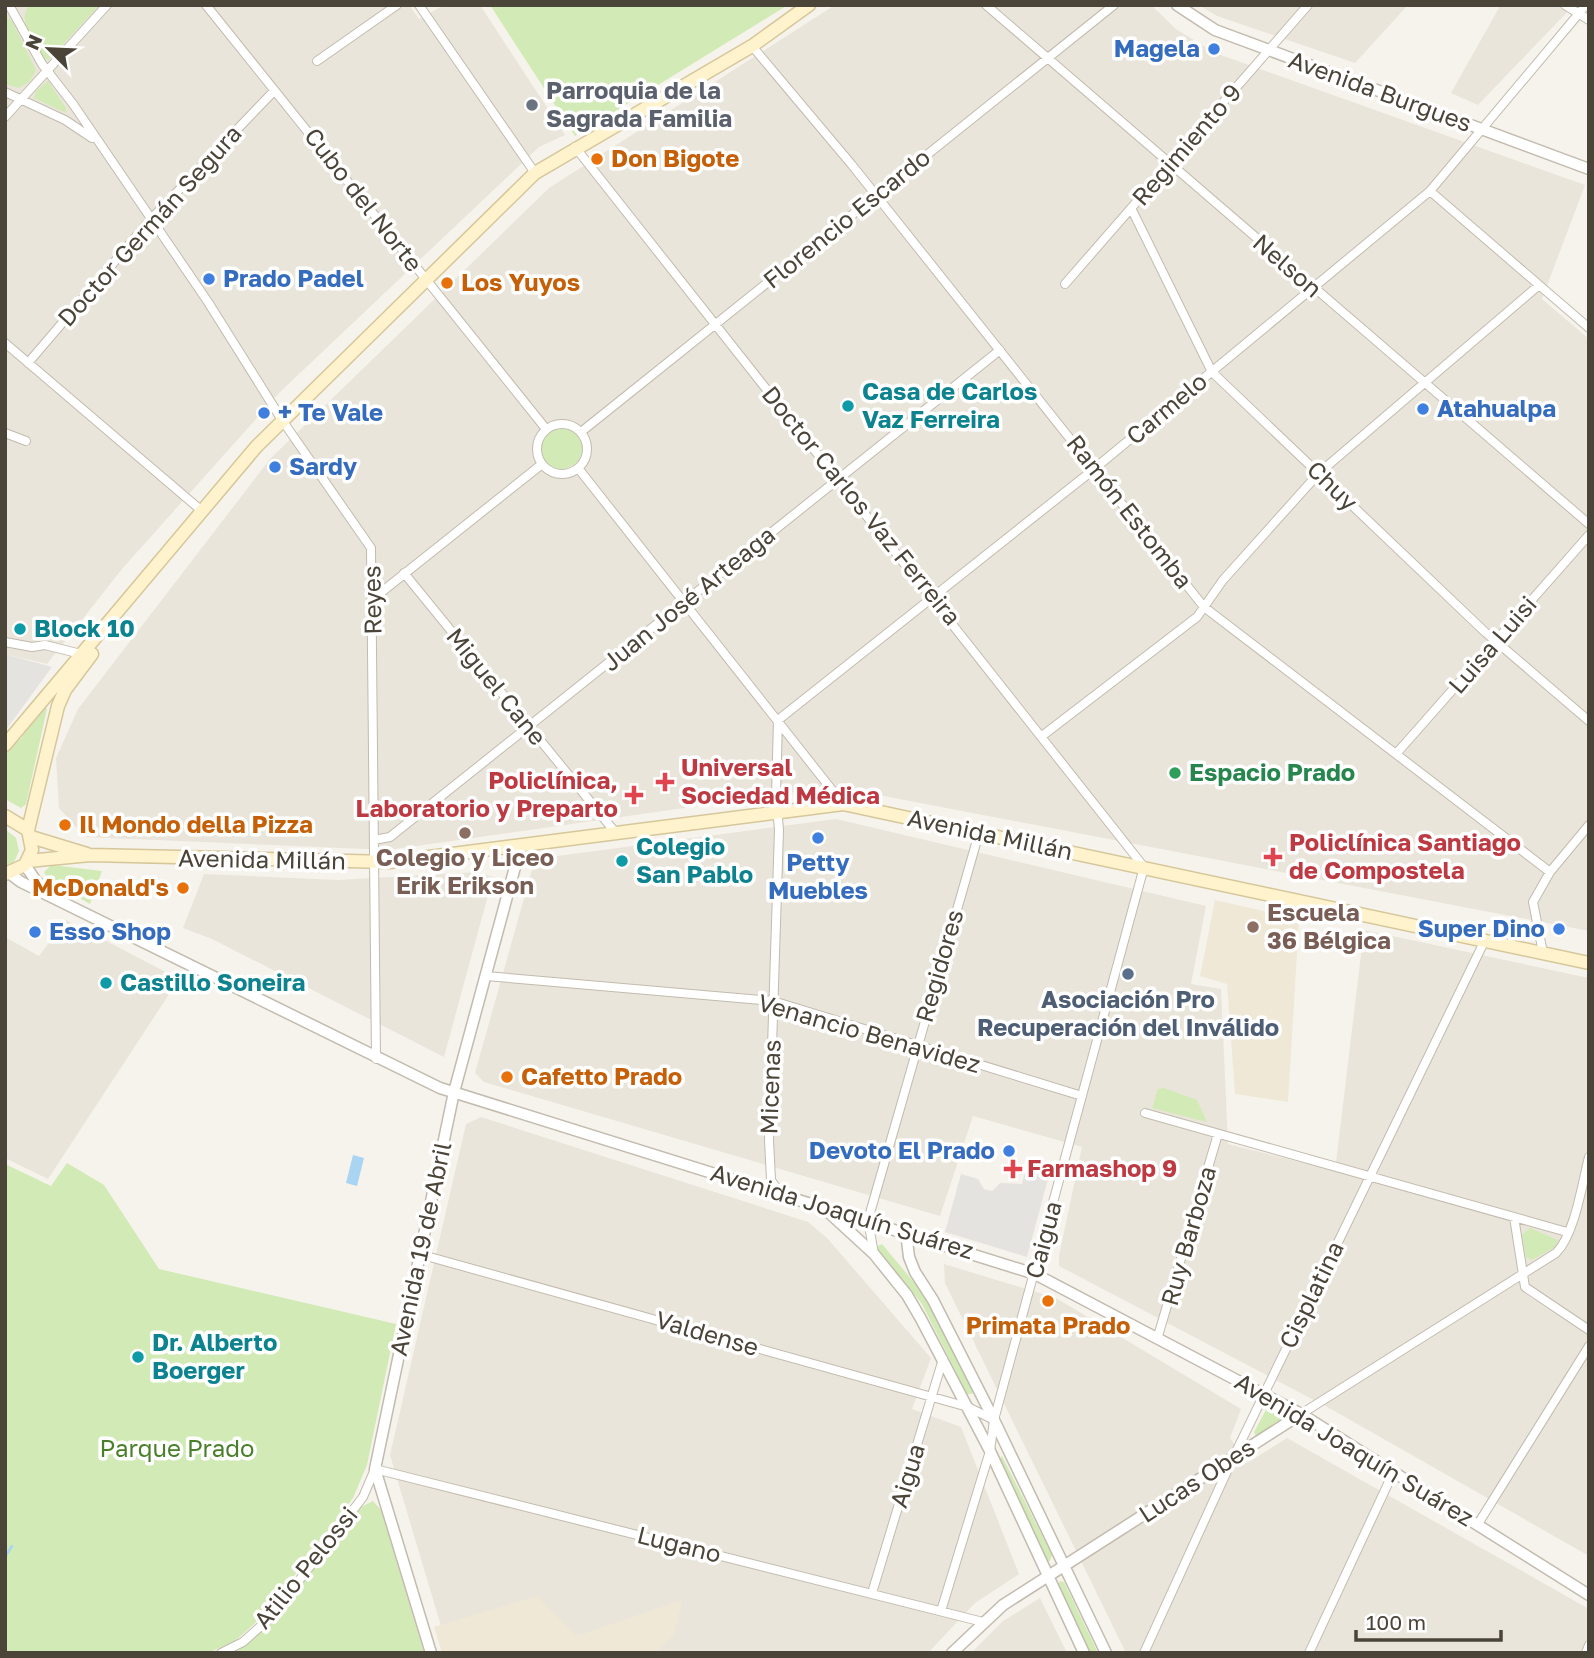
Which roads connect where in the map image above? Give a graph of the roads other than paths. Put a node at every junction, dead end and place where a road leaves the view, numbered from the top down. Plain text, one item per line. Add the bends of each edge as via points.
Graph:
1 (107, 5) edge
2 (206, 5) edge
3 (397, 5) edge
4 (419, 5) edge
5 (809, 5) edge
6 (986, 5) edge
7 (1114, 5) edge
8 (1177, 5) edge
9 (1308, 5) edge
10 (1565, 5) edge
11 (1586, 5) edge
12 (7, 6) edge
13 (1577, 16) junction
14 (1589, 20) edge
15 (752, 46) junction
16 (1269, 50) junction
17 (1047, 59) junction
18 (317, 61) dead end
19 (47, 71) junction
20 (274, 91) junction
21 (5, 92) edge
22 (21, 99) junction
23 (5, 117) edge
24 (1482, 130) junction
25 (96, 141) junction
26 (575, 147) junction
27 (1169, 164) junction
28 (1589, 169) edge
29 (535, 173) junction
30 (1430, 191) junction
31 (876, 196) junction
32 (1131, 208) junction
33 (150, 219) junction
34 (425, 279) junction
35 (1065, 284) dead end
36 (1538, 286) junction
37 (1314, 289) junction
38 (715, 325) junction
39 (1589, 328) edge
40 (5, 343) edge
41 (1000, 350) junction
42 (28, 363) junction
43 (1212, 372) junction
44 (1424, 384) junction
45 (282, 420) junction
46 (546, 429) junction
47 (580, 432) junction
48 (5, 433) edge
49 (26, 440) dead end
50 (542, 464) junction
51 (578, 468) junction
52 (1095, 468) junction
53 (1319, 473) junction
54 (838, 480) junction
55 (202, 511) junction
56 (1589, 524) edge
57 (1589, 535) edge
58 (404, 573) junction
59 (142, 582) junction
60 (934, 597) junction
61 (374, 598) junction
62 (683, 604) junction
63 (1204, 607) junction
64 (5, 642) edge
65 (1496, 642) junction
66 (81, 654) junction
67 (44, 698) junction
68 (778, 720) junction
69 (1589, 721) edge
70 (528, 727) junction
71 (1042, 736) junction
72 (5, 745) edge
73 (1396, 754) junction
74 (44, 760) junction
75 (843, 804) junction
76 (777, 811) junction
77 (5, 816) edge
78 (1589, 825) edge
79 (615, 832) junction
80 (29, 833) junction
81 (979, 833) junction
82 (373, 839) junction
83 (521, 845) junction
84 (90, 855) junction
85 (27, 863) junction
86 (374, 863) junction
87 (1144, 867) junction
88 (1550, 872) junction
89 (7, 874) edge
90 (62, 901) junction
91 (1485, 940) junction
92 (1543, 953) junction
93 (1589, 963) edge
94 (486, 976) junction
95 (774, 1002) junction
96 (916, 1046) junction
97 (376, 1059) junction
98 (454, 1092) junction
99 (1082, 1096) junction
100 (1145, 1113) dead end
101 (1218, 1134) junction
102 (1589, 1157) edge
103 (1370, 1174) junction
104 (780, 1193) junction
105 (821, 1206) junction
106 (1514, 1217) junction
107 (868, 1220) junction
108 (906, 1232) junction
109 (1567, 1232) junction
110 (419, 1254) junction
111 (874, 1254) junction
112 (1035, 1274) junction
113 (1521, 1274) junction
114 (1589, 1331) edge
115 (1158, 1336) junction
116 (1589, 1346) edge
117 (943, 1359) junction
118 (1265, 1394) junction
119 (932, 1397) junction
120 (968, 1407) junction
121 (1301, 1414) junction
122 (994, 1419) junction
123 (990, 1451) junction
124 (1233, 1458) junction
125 (375, 1469) junction
126 (1393, 1473) junction
127 (1478, 1524) junction
128 (1063, 1566) junction
129 (1047, 1577) junction
130 (872, 1593) junction
131 (1589, 1595) edge
132 (941, 1611) junction
133 (982, 1622) junction
134 (1589, 1645) edge
135 (221, 1653) edge
136 (432, 1653) edge
137 (952, 1653) edge
138 (1084, 1653) edge
139 (1106, 1653) edge
140 (1144, 1653) edge
141 (1309, 1653) edge
142 (1586, 1653) edge

1 - 19 street
2 - 20 street, Cubo del Norte
3 - 18 street
4 - 29 street
5 - 15 main road
6 - 17 street, Nelson
7 - 17 street, Florencio Escardo
8 - 16 street, Avenida Burgues via 1202,24
9 - 16 street, Regimiento 9
10 - 13 street
11 - 13 street, Carmelo
12 - 19 street, Reyes
13 - 14 street
13 - 24 street, Carmelo
15 - 26 main road
15 - 31 street, Ramón Estomba
16 - 24 street, Avenida Burgues
16 - 27 street, Regimiento 9
17 - 27 street, Nelson
17 - 31 street, Florencio Escardo
19 - 22 street
19 - 25 street, Reyes
20 - 33 street, Doctor Germán Segura
20 - 34 street, Cubo del Norte
21 - 22 street, Reyes
22 - 23 street
22 - 25 street, Reyes
24 - 28 street, Avenida Burgues
24 - 30 street, Carmelo
25 - 33 street, Reyes
26 - 29 main road
26 - 38 street, Doctor Carlos Vaz Ferreira
27 - 32 street, Regimiento 9
27 - 37 street, Nelson
29 - 34 main road
30 - 36 street
30 - 37 street, Carmelo
31 - 38 street, Florencio Escardo
31 - 41 street, Ramón Estomba
32 - 35 street, Regimiento 9
32 - 43 street, Chuy
33 - 42 street, Doctor Germán Segura
33 - 45 street, Reyes
34 - 45 main road
34 - 46 street, Cubo del Norte
36 - 39 street
36 - 44 street
37 - 43 street, Carmelo
37 - 44 street, Nelson
38 - 47 street, Florencio Escardo
38 - 54 street, Doctor Carlos Vaz Ferreira
40 - 42 street
41 - 52 street, Ramón Estomba
41 - 54 street, Juan José Arteaga
42 - 55 street
43 - 52 street, Carmelo
43 - 53 street, Chuy
44 - 53 street
44 - 56 street, Nelson
45 - 55 main road
45 - 61 street, Reyes via 366,538
46 - 47 street via 564,423
46 - 50 street via 537,447
47 - 51 street via 587,452
48 - 49 street
50 - 51 street via 556,473
50 - 58 street
51 - 62 street
52 - 60 street, Carmelo
52 - 63 street, Ramón Estomba
53 - 63 street
53 - 65 street, Chuy
54 - 60 street, Doctor Carlos Vaz Ferreira
54 - 62 street, Juan José Arteaga
55 - 59 main road
57 - 65 street, Luisa Luisi
58 - 61 street
58 - 70 street, Miguel Cane
59 - 66 main road
59 - 74 main road via 65,690
60 - 68 street, Carmelo
60 - 71 street, Doctor Carlos Vaz Ferreira
61 - 82 street, Reyes
62 - 68 street
62 - 70 street, Juan José Arteaga
63 - 71 street via 1192,622
63 - 73 street, Ramón Estomba
64 - 66 street
65 - 69 street, Chuy
65 - 73 street, Luisa Luisi
66 - 67 main road
67 - 72 main road
67 - 74 main road via 50,704
68 - 75 street
68 - 76 street
70 - 79 street, Miguel Cane
70 - 82 street, Juan José Arteaga via 390,837
71 - 87 street, Doctor Carlos Vaz Ferreira
73 - 88 street, Ramón Estomba
74 - 80 main road
75 - 76 main road, Avenida Millán
75 - 81 main road, Avenida Millán
76 - 79 main road, Avenida Millán
76 - 95 street, Micenas
77 - 80 main road, Avenida Millán
78 - 88 street
79 - 83 main road, Avenida Millán
80 - 84 main road, Avenida Millán
80 - 85 main road
81 - 87 main road, Avenida Millán
81 - 96 street, Regidores
82 - 86 street, Reyes
83 - 86 main road, Avenida Millán
83 - 94 street, Avenida 19 de Abril
84 - 85 main road, Avenida Millán
84 - 86 main road, Avenida Millán
85 - 89 main road
85 - 90 street, Avenida Joaquín Suárez via 36,881
86 - 97 street, Reyes
87 - 91 main road, Avenida Millán
87 - 99 street, Caigua
88 - 92 street via 1533,902
89 - 90 street, Avenida Joaquín Suárez
90 - 97 street, Avenida Joaquín Suárez
91 - 92 main road, Avenida Millán
91 - 103 street, Cisplatina
92 - 93 main road, Avenida Millán
94 - 95 street, Venancio Benavidez
94 - 98 street, Avenida 19 de Abril
95 - 96 street, Venancio Benavidez
95 - 104 street, Micenas via 769,1170
96 - 99 street, Venancio Benavidez
96 - 107 street, Regidores
97 - 98 street, Avenida Joaquín Suárez
98 - 104 street, Avenida Joaquín Suárez
98 - 110 street, Avenida 19 de Abril
99 - 112 street, Caigua
100 - 101 street
101 - 103 street
101 - 115 street, Ruy Barboza
102 - 109 street
103 - 106 street
103 - 118 street, Cisplatina
104 - 105 street, Avenida Joaquín Suárez
105 - 107 street, Avenida Joaquín Suárez
105 - 111 street
106 - 109 street
106 - 113 street
107 - 108 street, Avenida Joaquín Suárez
107 - 111 street
108 - 112 street, Avenida Joaquín Suárez
108 - 122 street via 915,1272
109 - 113 street, Lucas Obes via 1559,1250
110 - 119 street, Valdense
110 - 125 street, Avenida 19 de Abril
111 - 117 street via 907,1295
112 - 115 street, Avenida Joaquín Suárez
112 - 122 street, Caigua
113 - 114 street via 1531,1293
113 - 121 street, Lucas Obes
115 - 118 street, Avenida Joaquín Suárez
116 - 127 street
117 - 119 street, Aigua
117 - 120 street
118 - 121 street, Avenida Joaquín Suárez
118 - 124 street, Cisplatina
119 - 120 street, Valdense
119 - 130 street, Aigua
120 - 122 street, Valdense
120 - 123 street
121 - 124 street, Lucas Obes
121 - 126 street, Avenida Joaquín Suárez
122 - 123 street, Caigua
122 - 128 street
123 - 129 street
123 - 132 street, Caigua
124 - 128 street, Lucas Obes
124 - 140 street, Cisplatina
125 - 130 street, Lugano
125 - 135 street, Atilio Pelossi via 363,1497 271,1617 243,1642
125 - 136 street, Avenida 19 de Abril
126 - 127 street, Avenida Joaquín Suárez
126 - 141 street
127 - 131 street, Avenida Joaquín Suárez
128 - 129 street, Lucas Obes
128 - 139 street
129 - 133 street, Lucas Obes
129 - 138 street
130 - 132 street, Lugano
132 - 133 street, Lugano
133 - 137 street, Lucas Obes
134 - 142 street

